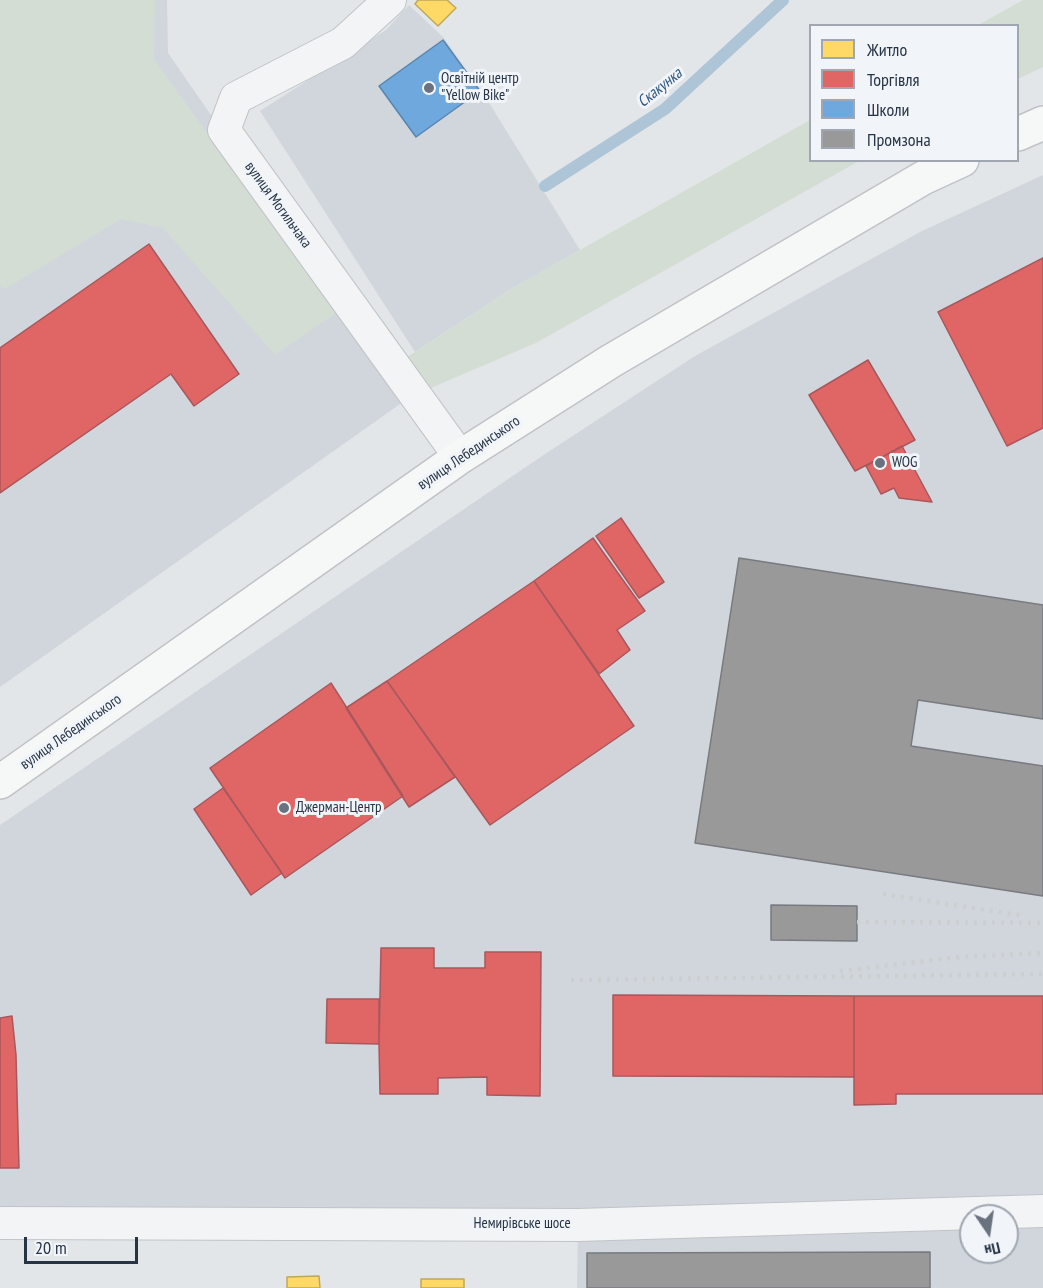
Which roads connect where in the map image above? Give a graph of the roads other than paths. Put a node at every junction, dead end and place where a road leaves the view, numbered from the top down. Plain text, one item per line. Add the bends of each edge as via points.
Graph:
1 (390, 0) edge
2 (1043, 123) edge
3 (1019, 134) edge
4 (958, 162) edge
5 (460, 457) junction
6 (0, 782) edge
7 (1043, 1211) edge
8 (0, 1223) edge

1 - 5 street, вулиця Могильчака via 343,44 236,98 224,130
2 - 3 main road
4 - 5 main road, вулиця Лебединського via 923,178 611,361
5 - 6 main road, вулиця Лебединського
7 - 8 street, Немирівське шосе via 578,1225

